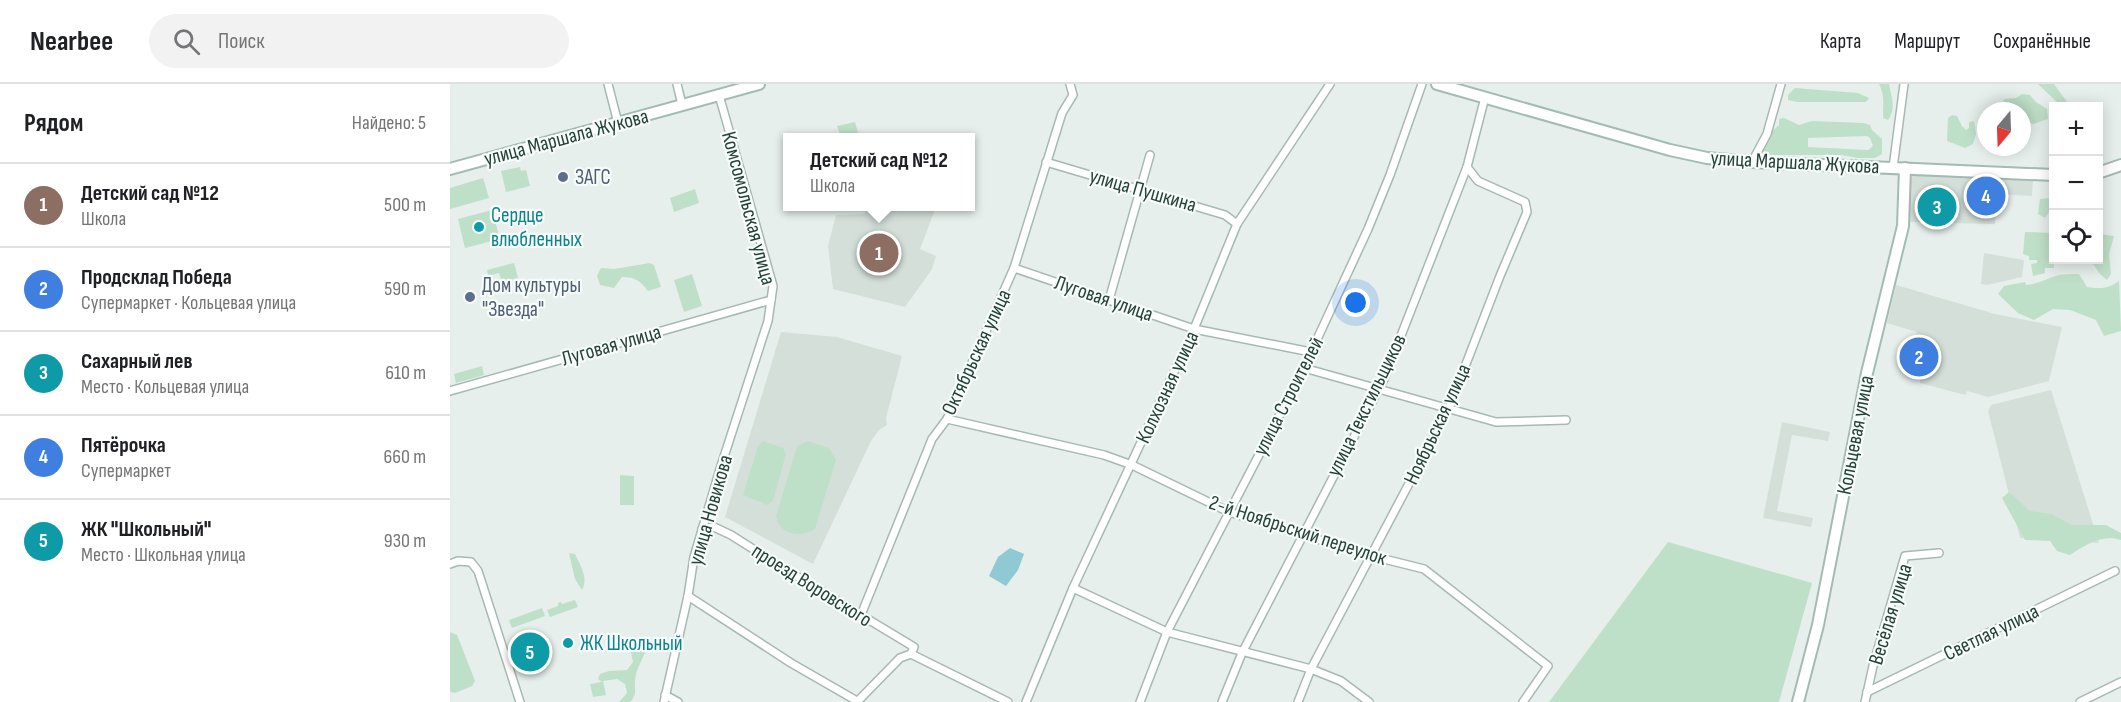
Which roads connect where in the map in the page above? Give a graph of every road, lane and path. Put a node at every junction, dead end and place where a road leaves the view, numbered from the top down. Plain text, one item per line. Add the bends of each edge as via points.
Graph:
1 (608, 84) edge
2 (677, 84) edge
3 (759, 84) edge
4 (1070, 84) edge
5 (1330, 84) edge
6 (1422, 84) edge
7 (1437, 84) edge
8 (1781, 84) edge
9 (1904, 84) edge
10 (719, 95) junction
11 (1485, 97) junction
12 (682, 105) junction
13 (618, 123) junction
14 (1150, 155) dead end
15 (1047, 162) junction
16 (1752, 162) junction
17 (2121, 165) edge
18 (1467, 167) junction
19 (1893, 168) junction
20 (1905, 168) junction
21 (450, 169) edge
22 (2103, 171) edge
23 (2049, 175) edge
24 (1140, 189) junction
25 (1237, 224) junction
26 (1014, 268) junction
27 (771, 300) junction
28 (1109, 300) junction
29 (768, 321) joint
30 (1194, 329) junction
31 (1311, 352) junction
32 (1304, 368) junction
33 (1379, 388) junction
34 (450, 391) edge
35 (1449, 408) junction
36 (947, 419) junction
37 (1566, 420) dead end
38 (1132, 465) junction
39 (1229, 512) junction
40 (702, 529) junction
41 (1302, 534) junction
42 (1939, 553) dead end
43 (1372, 556) junction
44 (450, 564) edge
45 (2115, 571) dead end
46 (1073, 588) junction
47 (688, 596) junction
48 (861, 615) junction
49 (1167, 632) junction
50 (1242, 652) junction
51 (911, 654) junction
52 (1311, 669) junction
53 (2121, 682) edge
54 (1867, 692) junction
55 (665, 699) edge
56 (520, 702) edge
57 (678, 702) edge
58 (857, 702) edge
59 (1008, 702) edge
60 (1026, 702) edge
61 (1140, 702) edge
62 (1222, 702) edge
63 (1298, 702) edge
64 (1368, 702) edge
65 (1523, 702) edge
66 (1798, 702) edge
67 (1865, 702) edge
68 (2080, 702) edge

1 - 13 street
2 - 12 street
3 - 10 main road, улица Маршала Жукова
4 - 15 street, Октябрьская улица via 1072,95 1062,113
5 - 25 street, Колхозная улица
6 - 31 street, улица Строителей via 1390,176
7 - 11 main road, улица Маршала Жукова
8 - 16 street via 1767,134
9 - 19 street
10 - 12 main road, улица Маршала Жукова
10 - 27 street, Комсомольская улица via 773,286
11 - 16 main road, улица Маршала Жукова via 1670,150
11 - 18 street, улица Текстильщиков
12 - 13 main road, улица Маршала Жукова
13 - 21 main road, улица Маршала Жукова
14 - 24 street
15 - 24 street, улица Пушкина
15 - 26 street, Октябрьская улица
16 - 19 main road, улица Маршала Жукова
17 - 22 main road
18 - 33 street, улица Текстильщиков
18 - 35 street, Ноябрьская улица via 1478,181 1525,202 1527,212
19 - 20 main road, улица Маршала Жукова
20 - 23 main road, улица Маршала Жукова
20 - 66 main road, Кольцевая улица via 1903,226 1868,373 1818,626
24 - 25 street, улица Пушкина via 1225,215
24 - 28 street
25 - 30 street, Колхозная улица
26 - 28 street, Луговая улица
26 - 36 street, Октябрьская улица
27 - 29 street, Комсомольская улица
27 - 34 street, Луговая улица
28 - 30 street, Луговая улица
29 - 40 street, улица Новикова
30 - 31 street, Луговая улица
30 - 38 street, Колхозная улица
31 - 32 street, улица Строителей
32 - 33 street
32 - 39 street, улица Строителей
33 - 35 street
33 - 41 street, улица Текстильщиков
35 - 37 street via 1496,422
35 - 43 street, Ноябрьская улица
36 - 38 street, 2-й Ноябрьский переулок
36 - 48 street, Октябрьская улица via 932,439
38 - 39 street, 2-й Ноябрьский переулок
38 - 46 street, Колхозная улица
39 - 41 street, 2-й Ноябрьский переулок
39 - 49 street, улица Строителей
40 - 47 street, улица Новикова
40 - 48 street, проезд Воровского via 714,527 731,535
41 - 43 street, 2-й Ноябрьский переулок
41 - 50 street, улица Текстильщиков
42 - 54 street, Весёлая улица via 1905,556
43 - 52 street, Ноябрьская улица
43 - 65 street, 2-й Ноябрьский переулок via 1424,569 1548,666
44 - 56 street via 471,562 478,572
45 - 54 street, Светлая улица
46 - 49 street
46 - 60 street, Колхозная улица
47 - 55 street, улица Новикова
47 - 58 street
48 - 51 street, проезд Воровского via 914,647
49 - 50 street
49 - 61 street, улица Строителей
50 - 52 street
50 - 62 street, улица Текстильщиков
51 - 58 street via 900,658
51 - 59 street
52 - 63 street, Ноябрьская улица
52 - 64 street via 1341,681
53 - 68 street
54 - 67 street, Весёлая улица
55 - 57 street

